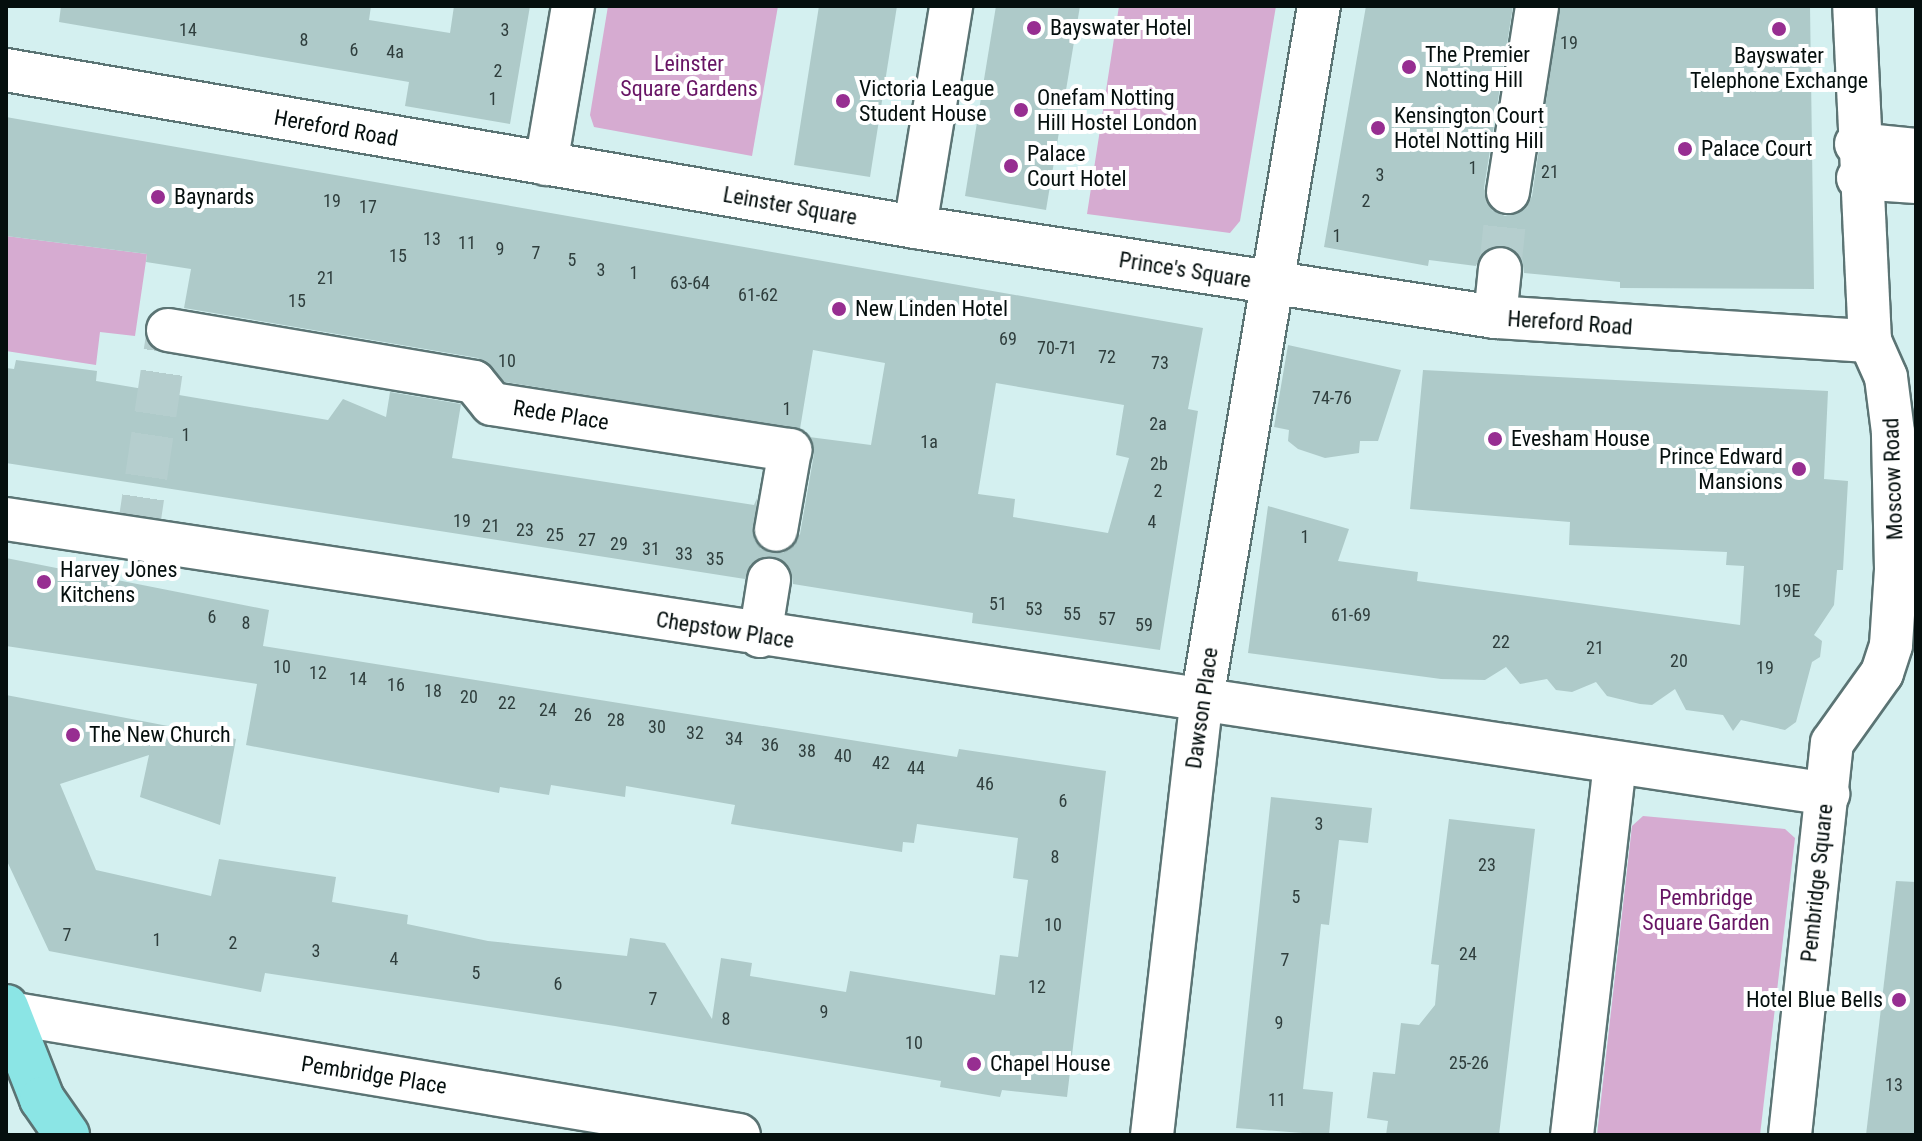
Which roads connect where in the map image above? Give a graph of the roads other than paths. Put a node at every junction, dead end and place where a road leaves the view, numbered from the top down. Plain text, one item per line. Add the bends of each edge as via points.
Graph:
1 (573, 6) edge
2 (951, 6) edge
3 (1319, 6) edge
4 (1537, 6) edge
5 (1854, 6) edge
6 (6, 70) edge
7 (1916, 150) edge
8 (1857, 161) junction
9 (546, 164) junction
10 (1916, 182) edge
11 (665, 184) joint
12 (1508, 192) tunnel mouth
13 (915, 227) junction
14 (1500, 269) tunnel mouth
15 (1272, 284) junction
16 (1495, 317) junction
17 (168, 330) dead end
18 (1890, 366) edge
19 (6, 519) edge
20 (776, 530) dead end
21 (769, 580) dead end
22 (760, 636) junction
23 (1202, 699) junction
24 (1444, 741) joint
25 (1615, 766) junction
26 (1828, 794) junction
27 (7, 1010) edge
28 (67, 1135) edge
29 (739, 1135) edge
30 (1152, 1135) edge
31 (1572, 1135) edge
32 (1790, 1135) edge

1 - 9 street
2 - 13 street
3 - 15 street, Prince's Square
4 - 12 street
5 - 8 street, Moscow Road
6 - 9 street, Hereford Road
7 - 8 street
8 - 10 street
8 - 18 street, Moscow Road
9 - 11 street, Hereford Road
11 - 13 street, Leinster Square
13 - 15 street, Prince's Square
14 - 16 street
15 - 16 street, Hereford Road
15 - 23 street, Dawson Place
16 - 18 street, Hereford Road
17 - 20 street, Rede Place via 474,382 492,404 790,450
18 - 26 street, Moscow Road via 1898,484 1891,645 1882,673 1832,743
19 - 22 street, Chepstow Place
21 - 22 street
22 - 23 street, Chepstow Place
23 - 24 street, Chepstow Place
23 - 30 street, Dawson Place
24 - 25 street, Pembridge Square
25 - 26 street, Pembridge Square
25 - 31 street
26 - 32 street, Pembridge Square
27 - 28 main road via 42,1099
27 - 29 street, Pembridge Place

